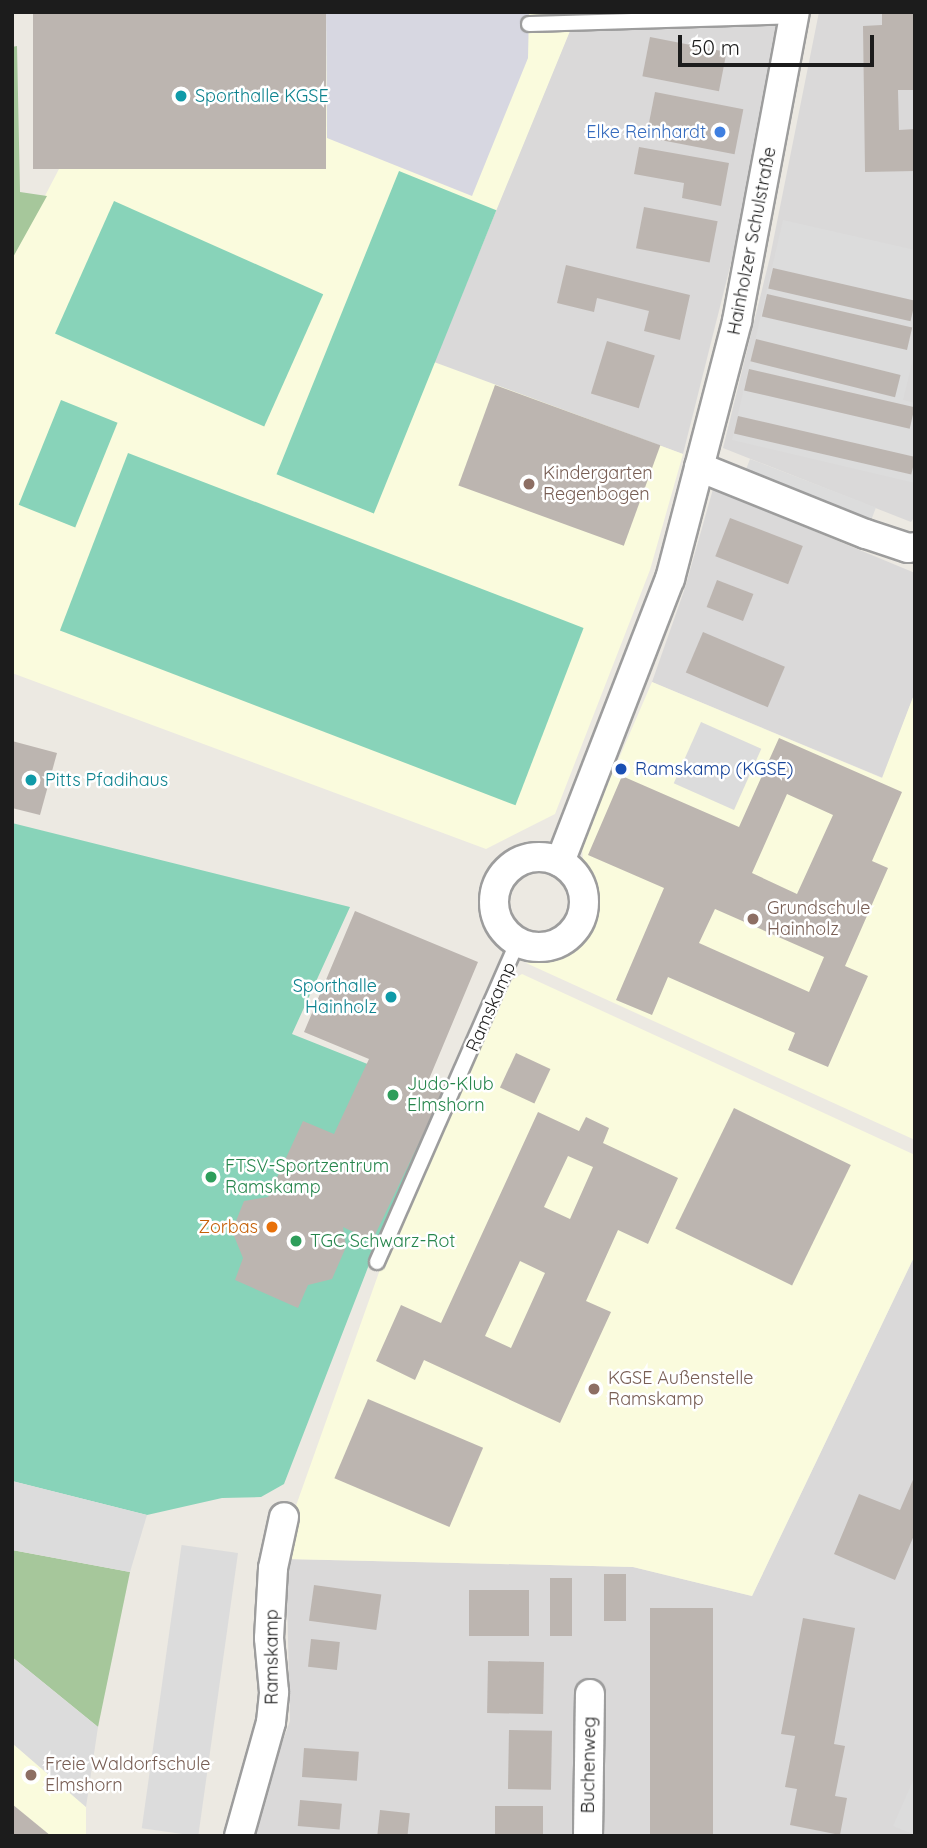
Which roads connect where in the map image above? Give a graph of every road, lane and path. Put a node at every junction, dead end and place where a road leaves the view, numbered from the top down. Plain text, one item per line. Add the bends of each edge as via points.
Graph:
1 (795, 14) edge
2 (529, 24) dead end
3 (699, 467) junction
4 (915, 547) edge
5 (560, 862) junction
6 (517, 943) junction
7 (377, 1262) dead end
8 (284, 1517) dead end
9 (590, 1694) dead end
10 (239, 1836) edge
11 (588, 1836) edge

1 - 2 lane
1 - 3 street, Hainholzer Schulstraße via 754,244
3 - 4 street via 866,534
3 - 5 street, Hainholzer Schulstraße via 670,579
5 - 6 street via 543,857 525,859 510,867 499,881 495,916
5 - 6 street via 582,889 584,907 579,924 568,938 552,946
6 - 7 lane, Ramskamp
8 - 10 street, Ramskamp via 273,1568 271,1722
9 - 11 street, Buchenweg

